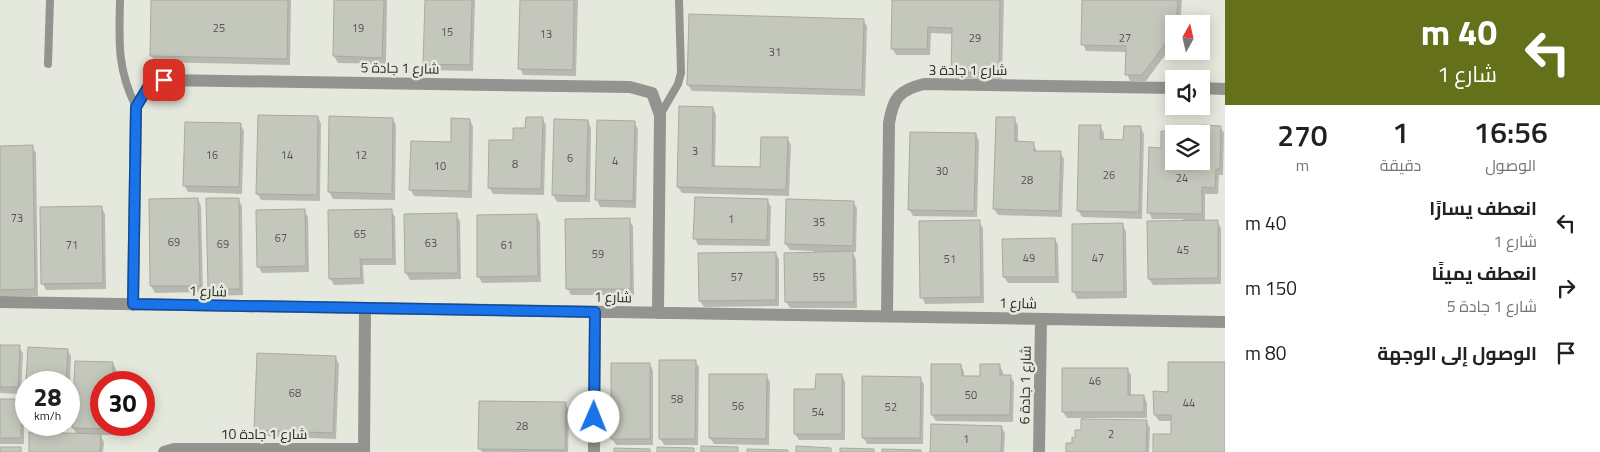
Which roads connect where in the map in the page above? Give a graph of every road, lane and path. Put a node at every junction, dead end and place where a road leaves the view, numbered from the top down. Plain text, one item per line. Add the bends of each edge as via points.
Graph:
1 (50, 0) edge
2 (120, 0) edge
3 (679, 0) edge
4 (48, 64) dead end
5 (1165, 88) edge
6 (1210, 88) edge
7 (1225, 89) edge
8 (136, 107) junction
9 (660, 115) junction
10 (0, 302) edge
11 (133, 304) junction
12 (365, 308) junction
13 (595, 312) junction
14 (658, 313) junction
15 (888, 316) junction
16 (1041, 319) junction
17 (1225, 322) edge
18 (364, 450) edge
19 (164, 452) edge
20 (594, 452) edge
21 (1040, 452) edge

1 - 4 lane
2 - 8 lane via 120,62
3 - 9 lane via 681,73
5 - 15 street, شارع 1 جادة 3 via 924,84 896,98 889,122
6 - 7 street
8 - 9 street, شارع 1 جادة 5 via 148,87 164,80 630,86 652,93
8 - 11 street
9 - 14 street, شارع 1 جادة 5
10 - 11 street, شارع 1
11 - 12 street, شارع 1
12 - 13 street, شارع 1
12 - 18 street, شارع 1 جادة 10
13 - 14 street, شارع 1
13 - 20 street
14 - 15 street, شارع 1
15 - 16 street, شارع 1
16 - 17 street, شارع 1
16 - 21 street, شارع 1 جادة 6
18 - 19 street, شارع 1 جادة 10 via 174,449

